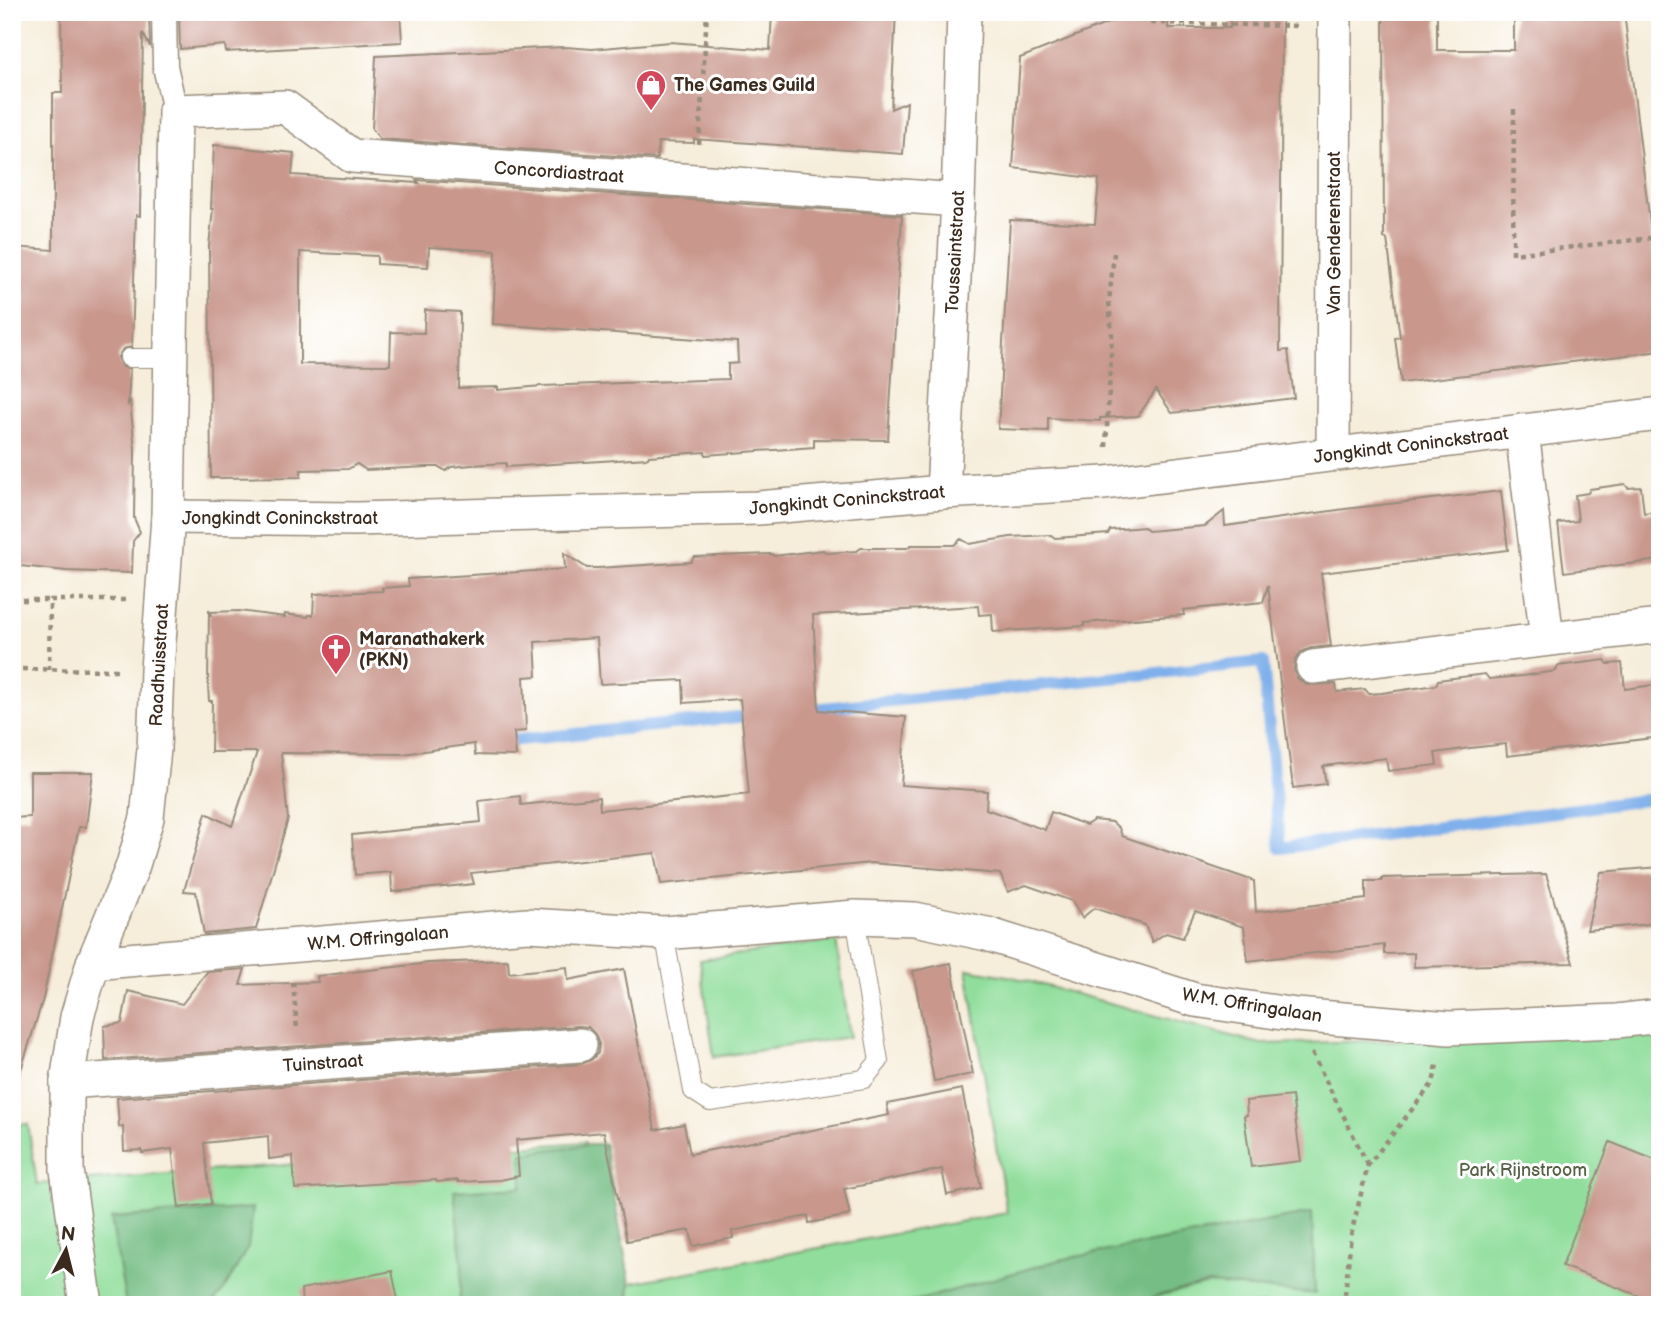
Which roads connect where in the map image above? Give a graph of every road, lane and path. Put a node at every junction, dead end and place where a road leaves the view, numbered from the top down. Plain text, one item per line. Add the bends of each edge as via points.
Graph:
1 (164, 12) edge
2 (707, 12) edge
3 (964, 12) edge
4 (1153, 12) edge
5 (1335, 20) edge
6 (1514, 109) dead end
7 (175, 111) junction
8 (696, 182) junction
9 (958, 200) junction
10 (1660, 237) edge
11 (1114, 253) dead end
12 (129, 358) dead end
13 (170, 358) junction
14 (1660, 414) edge
15 (1522, 431) junction
16 (1333, 454) junction
17 (1105, 482) junction
18 (943, 492) junction
19 (168, 517) junction
20 (12, 600) edge
21 (50, 600) junction
22 (125, 600) dead end
23 (1660, 626) edge
24 (1547, 639) junction
25 (1313, 667) dead end
26 (12, 669) edge
27 (49, 670) junction
28 (157, 670) junction
29 (855, 917) junction
30 (664, 933) junction
31 (289, 946) junction
32 (93, 964) junction
33 (1296, 1015) junction
34 (1660, 1016) edge
35 (1450, 1028) junction
36 (580, 1045) dead end
37 (301, 1065) junction
38 (67, 1082) junction
39 (1368, 1165) junction
40 (86, 1305) edge
41 (1344, 1305) edge

1 - 7 street, Raadhuisstraat via 165,66
2 - 8 path
3 - 9 street, Toussaintstraat
4 - 5 path via 1152,23
5 - 16 street, Van Genderenstraat
6 - 10 path via 1513,254
7 - 8 street, Concordiastraat via 285,107 352,156
7 - 13 street, Raadhuisstraat
8 - 9 street, Concordiastraat
9 - 18 street, Toussaintstraat
11 - 17 path
12 - 13 lane
13 - 19 street, Raadhuisstraat
14 - 15 street, Jongkindt Coninckstraat
15 - 16 street, Jongkindt Coninckstraat
15 - 24 street, Jongkindt Coninckstraat
16 - 17 street, Jongkindt Coninckstraat
17 - 18 street, Jongkindt Coninckstraat
18 - 19 street, Jongkindt Coninckstraat via 758,508 356,519
19 - 28 street, Raadhuisstraat
20 - 21 path
21 - 22 path
21 - 27 path
23 - 24 street
24 - 25 street
26 - 27 path
27 - 28 path
28 - 32 street, Raadhuisstraat via 147,818
29 - 30 street, W.M. Offringalaan
29 - 30 lane via 879,1061 864,1079 710,1102 694,1091
29 - 33 street, W.M. Offringalaan via 915,919 987,934 1195,1000
30 - 31 street, W.M. Offringalaan via 527,925
31 - 32 street, W.M. Offringalaan
31 - 37 path
32 - 38 street, Raadhuisstraat via 77,1017
33 - 35 street, W.M. Offringalaan
33 - 39 path
34 - 35 street, W.M. Offringalaan
35 - 39 path via 1433,1083
36 - 37 street, Tuinstraat
37 - 38 street, Tuinstraat
38 - 40 street, Raadhuisstraat via 67,1170
39 - 41 path via 1351,1235

